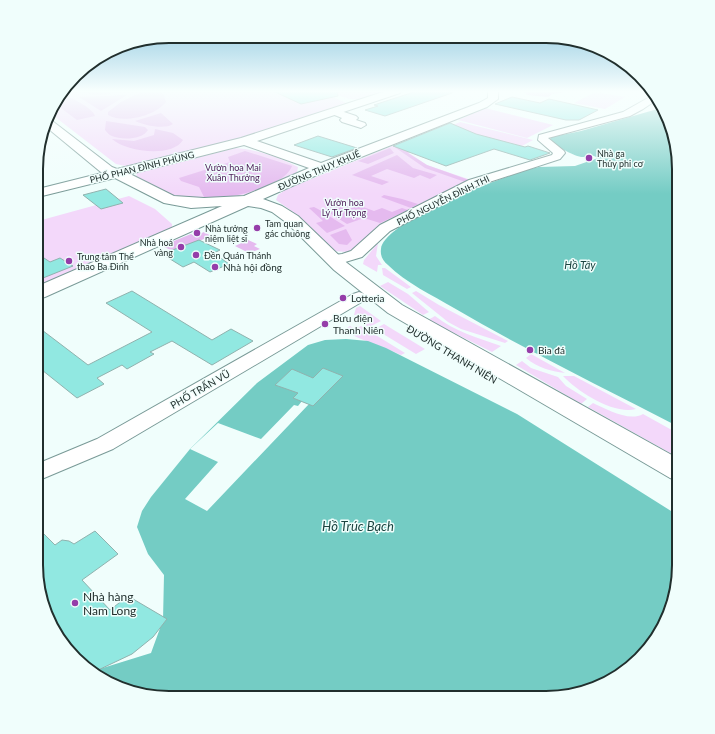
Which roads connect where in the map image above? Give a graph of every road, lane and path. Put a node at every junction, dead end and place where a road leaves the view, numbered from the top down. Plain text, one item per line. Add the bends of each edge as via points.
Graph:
1 (51, 125) edge
2 (295, 125) edge
3 (431, 125) edge
4 (584, 125) edge
5 (245, 142) junction
6 (321, 168) junction
7 (112, 173) junction
8 (43, 192) edge
9 (244, 203) junction
10 (180, 208) junction
11 (197, 224) junction
12 (333, 259) junction
13 (43, 291) edge
14 (359, 297) junction
15 (672, 467) edge
16 (43, 470) edge
17 (672, 484) edge

1 - 7 main road
2 - 5 main road, PHỐ PHAN ĐÌNH PHÙNG
3 - 6 main road, ĐƯỜNG THỤY KHUÊ
4 - 12 street, PHỐ NGUYỄN ĐÌNH THI via 543,137 543,140 558,150 556,157 473,183 385,228 355,256
5 - 6 main road
5 - 7 main road, PHỐ PHAN ĐÌNH PHÙNG
6 - 9 main road, ĐƯỜNG THỤY KHUÊ
7 - 8 main road, PHỐ PHAN ĐÌNH PHÙNG
7 - 9 main road via 158,196 178,202
7 - 10 main road via 128,189 148,200
9 - 10 main road via 203,209
9 - 11 main road, ĐƯỜNG THỤY KHUÊ
9 - 12 main road, ĐƯỜNG THANH NIÊN via 268,204 286,215
9 - 14 main road, ĐƯỜNG THANH NIÊN via 278,219
10 - 11 main road via 183,218
11 - 13 main road, ĐƯỜNG THỤY KHUÊ
12 - 15 main road, ĐƯỜNG THANH NIÊN via 362,285 395,309
14 - 16 street, PHỐ TRẤN VŨ via 105,444
14 - 17 main road, ĐƯỜNG THANH NIÊN

